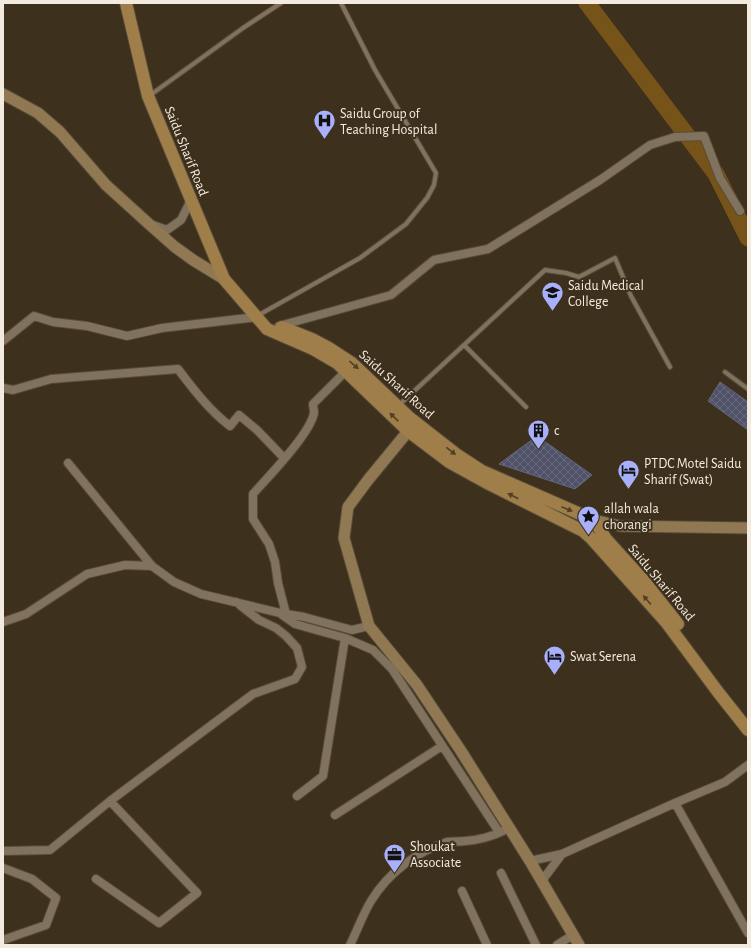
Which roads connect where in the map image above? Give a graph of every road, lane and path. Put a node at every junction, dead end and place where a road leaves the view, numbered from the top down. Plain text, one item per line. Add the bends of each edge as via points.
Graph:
1 (126, 3) edge
2 (281, 3) edge
3 (341, 3) edge
4 (3, 94) edge
5 (148, 96) junction
6 (191, 200) junction
7 (740, 211) dead end
8 (148, 224) junction
9 (224, 279) junction
10 (257, 317) junction
11 (279, 326) junction
12 (3, 341) edge
13 (464, 345) junction
14 (670, 367) dead end
15 (346, 371) junction
16 (725, 372) dead end
17 (3, 388) edge
18 (748, 389) edge
19 (398, 406) junction
20 (526, 407) dead end
21 (412, 426) junction
22 (284, 458) junction
23 (68, 463) dead end
24 (491, 480) junction
25 (594, 520) junction
26 (748, 528) edge
27 (583, 532) junction
28 (606, 539) junction
29 (152, 566) junction
30 (236, 602) junction
31 (283, 613) junction
32 (3, 622) edge
33 (369, 626) junction
34 (345, 638) junction
35 (723, 693) junction
36 (748, 720) edge
37 (748, 730) edge
38 (442, 746) junction
39 (748, 765) edge
40 (297, 796) dead end
41 (110, 801) junction
42 (674, 803) junction
43 (336, 815) dead end
44 (504, 830) junction
45 (3, 851) edge
46 (562, 854) junction
47 (530, 862) junction
48 (3, 868) edge
49 (501, 873) dead end
50 (96, 879) dead end
51 (542, 882) junction
52 (462, 891) dead end
53 (748, 933) edge
54 (572, 935) junction
55 (3, 940) edge
56 (350, 945) edge
57 (487, 945) edge
58 (536, 945) edge
59 (557, 945) edge
60 (579, 945) edge

1 - 5 main road, Saidu Sharif Road
2 - 5 lane
3 - 10 lane via 375,70 436,173 434,185 406,224 366,254
4 - 8 street via 38,113 60,132 106,184
5 - 6 main road, Saidu Sharif Road
6 - 8 street via 182,220 167,230
6 - 9 main road, Saidu Sharif Road
7 - 11 street via 720,178 704,136 675,137 650,145 600,180 488,250 434,260 391,295
8 - 9 street via 175,247
9 - 10 main road, Saidu Sharif Road
10 - 11 main road, Saidu Sharif Road
10 - 12 street via 162,328 128,336 34,316
10 - 15 main road via 267,329 313,349
11 -> 19 main road, Saidu Sharif Road via 312,339 352,363
13 - 14 lane via 545,270 579,277 615,258 631,296
13 - 19 lane
13 - 20 lane
21 -> 15 main road
15 - 22 street via 313,404 314,412 306,431
16 - 18 lane
17 - 22 street via 13,390 51,380 178,369 222,421 230,426 238,415
19 - 21 main road, Saidu Sharif Road
21 - 24 main road via 449,462
21 - 33 street via 348,507 344,538
22 - 31 street via 253,494 254,519 269,544 275,562
23 - 29 street
24 -> 25 main road
27 -> 24 main road
25 - 26 street via 620,526
25 - 28 main road, Saidu Sharif Road
27 - 28 main road
35 -> 27 main road via 666,622
28 - 35 main road, Saidu Sharif Road via 644,581 684,632
29 - 30 street via 174,582 201,594
29 - 32 street via 125,565 87,574 26,614
30 - 31 street
30 - 41 street via 259,620 276,628 297,648 302,667 295,679 253,694
31 - 33 street via 352,630
31 - 34 street via 295,624
33 - 44 street via 417,685 461,751
34 - 38 street via 373,650 392,670
34 - 40 street via 322,776
35 - 36 main road, Saidu Sharif Road
35 - 37 main road
38 - 43 street
38 - 44 street
39 - 42 street via 725,782
41 - 45 street via 50,850
41 - 50 street via 197,893 159,923
42 - 46 street
42 - 53 street
44 - 47 street
44 - 56 street via 482,838 448,842 410,859 385,882 371,901
46 - 47 street
46 - 51 street
47 - 51 street
48 - 55 street via 32,879 56,898 46,925
49 - 58 street
51 - 54 street
52 - 57 street
54 - 59 street
54 - 60 street

